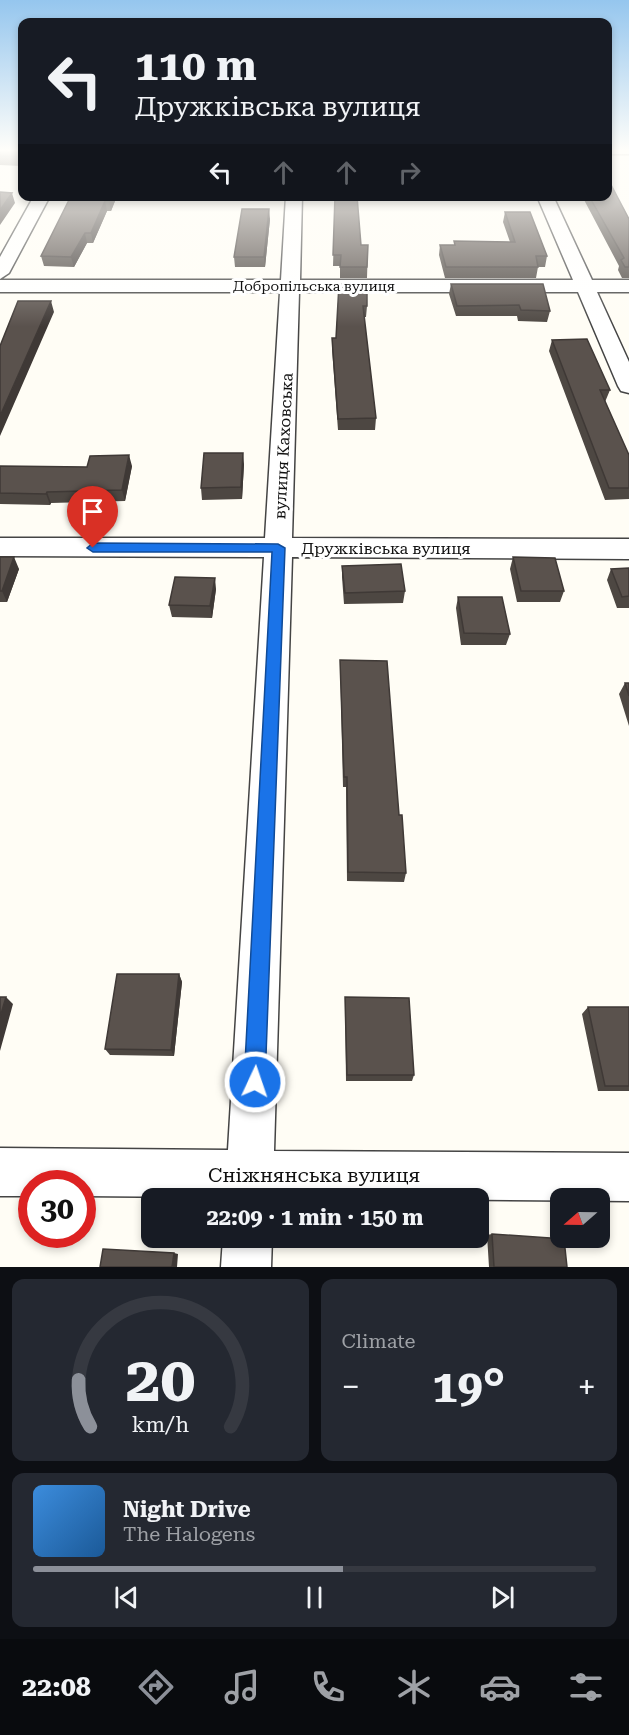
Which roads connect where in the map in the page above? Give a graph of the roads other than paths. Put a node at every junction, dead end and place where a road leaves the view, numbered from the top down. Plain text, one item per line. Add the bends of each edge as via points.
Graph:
1 (35, 209) edge
2 (293, 209) edge
3 (551, 209) edge
4 (0, 273) edge
5 (0, 286) edge
6 (290, 286) junction
7 (585, 286) junction
8 (629, 286) edge
9 (629, 386) edge
10 (0, 547) edge
11 (278, 548) junction
12 (629, 549) edge
13 (0, 1172) edge
14 (629, 1177) edge
15 (250, 1186) edge
16 (247, 1248) edge
17 (246, 1267) edge

1 - 4 street
2 - 6 street, вулиця Каховська
3 - 7 street
5 - 6 street, Добропільська вулиця
6 - 7 street, Добропільська вулиця
6 - 11 street, вулиця Каховська
7 - 8 street, Добропільська вулиця
7 - 9 street
10 - 11 street, Дружківська вулиця
11 - 12 street, Дружківська вулиця
11 - 15 street, вулиця Каховська
13 - 15 street, Сніжнянська вулиця
14 - 15 street, Сніжнянська вулиця
16 - 17 street

